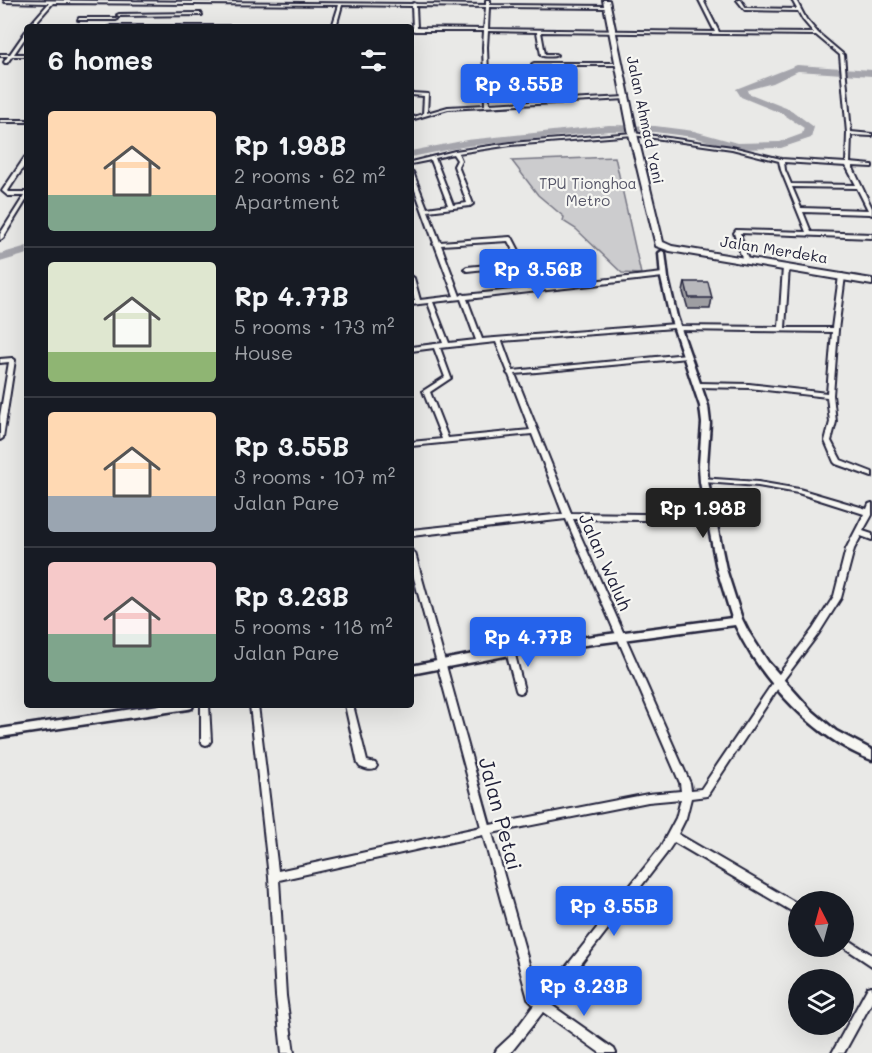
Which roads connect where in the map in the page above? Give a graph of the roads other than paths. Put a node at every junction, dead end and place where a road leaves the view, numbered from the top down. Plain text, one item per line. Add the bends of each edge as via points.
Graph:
1 (551, 0) edge
2 (701, 0) edge
3 (739, 0) edge
4 (794, 0) edge
5 (52, 1) edge
6 (129, 1) edge
7 (169, 1) edge
8 (207, 1) edge
9 (4, 2) edge
10 (76, 2) junction
11 (264, 2) edge
12 (386, 2) edge
13 (488, 3) edge
14 (341, 4) junction
15 (414, 4) junction
16 (607, 4) edge
17 (553, 7) junction
18 (800, 10) junction
19 (69, 11) dead end
20 (201, 14) junction
21 (119, 15) junction
22 (161, 15) junction
23 (79, 19) dead end
24 (116, 19) junction
25 (33, 24) edge
26 (113, 24) edge
27 (196, 24) edge
28 (335, 24) edge
29 (413, 24) edge
30 (414, 30) edge
31 (486, 30) junction
32 (539, 31) junction
33 (612, 32) junction
34 (718, 33) junction
35 (817, 34) junction
36 (24, 36) edge
37 (0, 55) edge
38 (11, 55) junction
39 (24, 55) edge
40 (555, 55) dead end
41 (6, 62) dead end
42 (534, 64) dead end
43 (619, 64) junction
44 (414, 94) edge
45 (626, 98) junction
46 (487, 106) junction
47 (425, 115) junction
48 (414, 118) edge
49 (0, 121) edge
50 (24, 121) edge
51 (633, 133) junction
52 (849, 133) junction
53 (872, 135) edge
54 (455, 152) junction
55 (432, 157) junction
56 (781, 160) junction
57 (24, 162) edge
58 (414, 162) edge
59 (848, 164) junction
60 (872, 166) edge
61 (414, 180) edge
62 (790, 185) junction
63 (859, 187) junction
64 (24, 194) edge
65 (24, 199) edge
66 (869, 202) edge
67 (451, 206) junction
68 (425, 210) junction
69 (800, 210) junction
70 (872, 213) edge
71 (809, 233) junction
72 (872, 237) edge
73 (0, 238) edge
74 (436, 244) junction
75 (664, 248) junction
76 (560, 260) dead end
77 (745, 260) junction
78 (523, 264) junction
79 (786, 267) junction
80 (467, 269) dead end
81 (663, 275) junction
82 (842, 276) junction
83 (872, 282) edge
84 (536, 289) junction
85 (460, 297) junction
86 (430, 301) junction
87 (414, 302) edge
88 (676, 327) junction
89 (782, 328) junction
90 (835, 330) junction
91 (498, 340) junction
92 (480, 341) junction
93 (446, 344) junction
94 (414, 346) edge
95 (436, 346) junction
96 (687, 356) junction
97 (0, 361) edge
98 (510, 373) junction
99 (698, 385) junction
100 (830, 394) junction
101 (534, 432) junction
102 (0, 438) edge
103 (446, 441) junction
104 (414, 444) edge
105 (872, 475) edge
106 (704, 480) junction
107 (871, 511) edge
108 (568, 516) junction
109 (712, 518) junction
110 (858, 532) junction
111 (414, 533) edge
112 (872, 537) edge
113 (414, 564) edge
114 (738, 621) junction
115 (621, 635) junction
116 (510, 651) junction
117 (442, 664) junction
118 (414, 669) edge
119 (779, 680) junction
120 (520, 690) dead end
121 (168, 708) edge
122 (205, 708) edge
123 (254, 708) edge
124 (350, 708) edge
125 (0, 733) edge
126 (206, 741) dead end
127 (872, 755) edge
128 (372, 766) dead end
129 (688, 795) junction
130 (485, 830) junction
131 (673, 836) junction
132 (274, 877) junction
133 (788, 904) edge
134 (854, 949) edge
135 (872, 961) edge
136 (872, 991) edge
137 (541, 1004) junction
138 (288, 1053) edge
139 (501, 1053) edge
140 (610, 1053) edge
141 (838, 1053) edge

1 - 17 street
2 - 34 street
3 - 18 street via 745,9
4 - 18 street
5 - 9 street
5 - 10 street
5 - 25 street
6 - 7 street
6 - 10 street
6 - 21 street
7 - 8 street
7 - 22 street
8 - 11 street
8 - 20 street
10 - 19 street
11 - 14 street
12 - 14 street
12 - 15 street
13 - 15 street
13 - 17 street
13 - 31 street
14 - 28 street
15 - 29 street
16 - 17 street
16 - 33 main road, Jalan Ahmad Yani
18 - 35 street
20 - 22 street
20 - 27 street
21 - 22 street
21 - 24 street
23 - 24 street
24 - 26 street
30 - 31 street
31 - 32 street
31 - 46 street
32 - 33 street
32 - 40 street via 543,55
33 - 34 street
33 - 43 main road, Jalan Ahmad Yani
34 - 35 street
35 - 52 street via 838,51 844,63
36 - 38 street
37 - 38 street
38 - 39 street
38 - 41 street
42 - 43 street
43 - 45 main road, Jalan Ahmad Yani
44 - 47 street via 425,94
45 - 46 street
45 - 51 main road, Jalan Ahmad Yani
46 - 47 street via 448,108
47 - 48 street
49 - 50 street
51 - 54 street
51 - 56 street via 722,146
51 - 75 main road, Jalan Ahmad Yani
52 - 53 street
52 - 59 street
54 - 55 street
54 - 67 street via 470,204
55 - 58 street
55 - 67 street
56 - 59 street
56 - 62 street
57 - 64 street via 5,191
59 - 60 street
59 - 63 street
61 - 68 street
62 - 63 street
62 - 69 street
63 - 66 street
65 - 73 street
66 - 70 street
67 - 68 street
68 - 74 street
69 - 70 street
69 - 71 street
71 - 72 street
71 - 77 street via 738,231
74 - 78 street via 509,238
74 - 85 street
75 - 77 main road, Jalan Merdeka
75 - 81 street
76 - 78 street
77 - 79 main road, Jalan Merdeka
78 - 80 street
78 - 84 street
79 - 82 main road, Jalan Merdeka
79 - 89 street
81 - 84 street
81 - 88 street
82 - 83 main road, Jalan Merdeka
82 - 90 street
84 - 85 street
85 - 86 street
85 - 92 street
86 - 87 street
86 - 93 street
88 - 89 street
88 - 91 street
88 - 96 street
89 - 90 street
90 - 100 street
91 - 92 street
91 - 98 street, Jalan Waluh
92 - 93 street
93 - 95 street
94 - 95 street
95 - 103 street via 448,380 426,391
96 - 98 street
96 - 99 street
97 - 102 street via 12,360
98 - 101 street, Jalan Waluh
99 - 100 street
99 - 106 street via 706,433
100 - 105 street via 833,422 828,441 837,460
101 - 103 street
101 - 108 street, Jalan Waluh
103 - 104 street
106 - 107 street via 799,491
106 - 109 street
107 - 110 street
108 - 109 street
108 - 111 street
108 - 115 street, Jalan Waluh
109 - 114 street
110 - 112 street
110 - 119 street via 838,596
113 - 117 street, Jalan Petai
114 - 115 street
114 - 119 street
115 - 116 street
115 - 129 street, Jalan Waluh
116 - 117 street
116 - 120 street
117 - 118 street
117 - 130 street, Jalan Petai
119 - 127 street via 831,733
119 - 129 street via 704,793
121 - 125 street
122 - 126 street
123 - 132 street
124 - 128 street via 363,764
129 - 130 street via 648,798
129 - 131 street
130 - 132 street
130 - 137 street, Jalan Petai via 532,995
131 - 133 street
131 - 137 street
132 - 138 street
134 - 135 street
136 - 141 street
137 - 139 street via 515,1043
137 - 140 street

